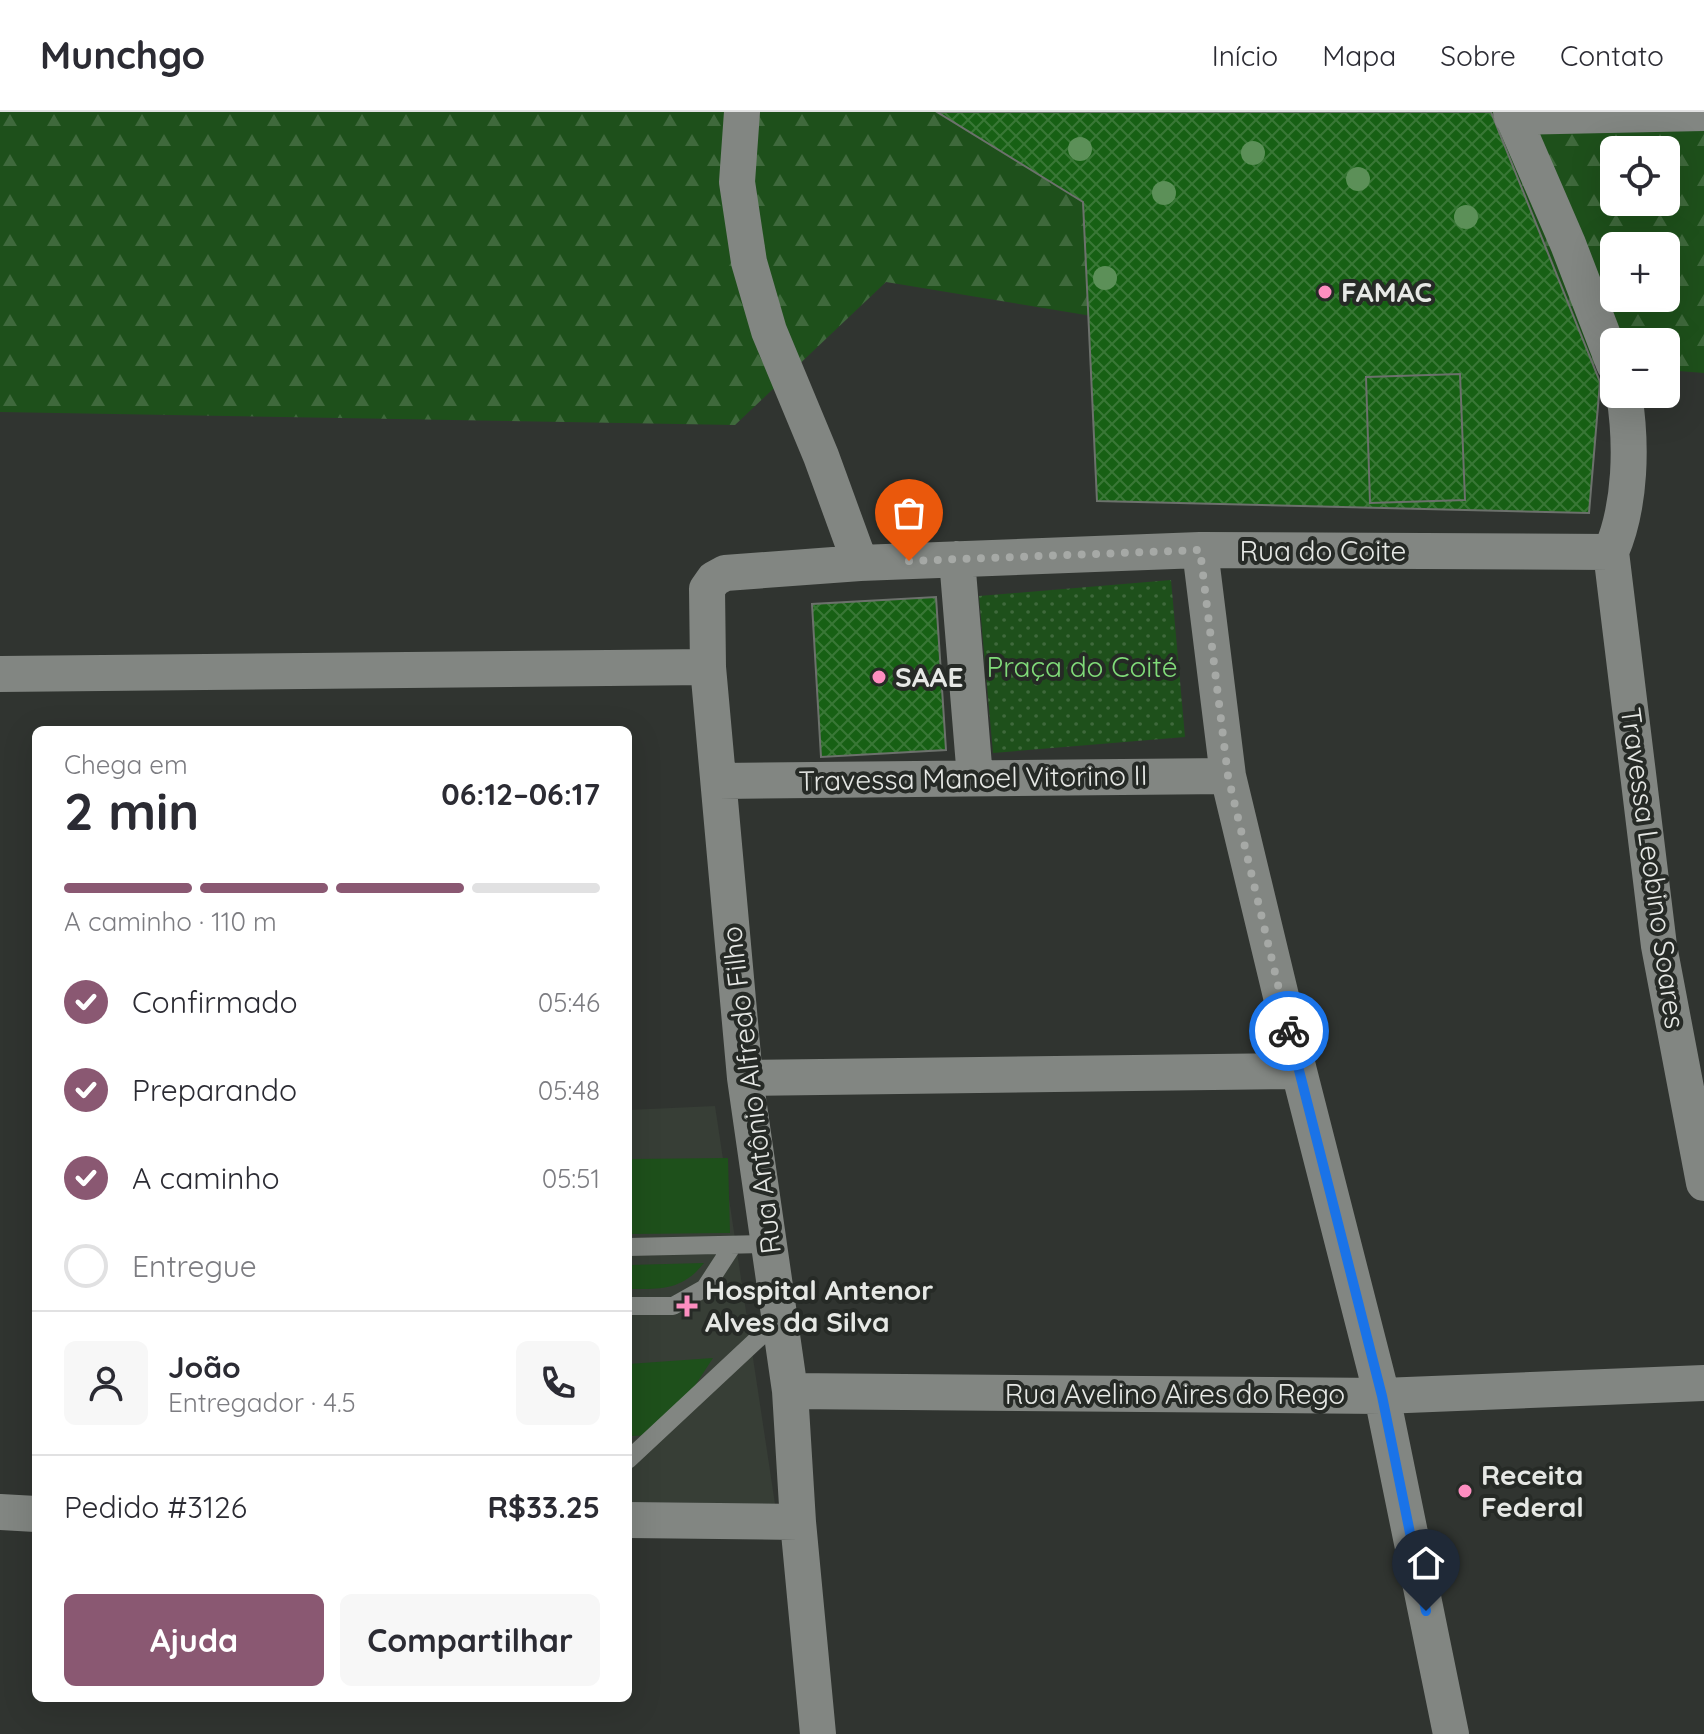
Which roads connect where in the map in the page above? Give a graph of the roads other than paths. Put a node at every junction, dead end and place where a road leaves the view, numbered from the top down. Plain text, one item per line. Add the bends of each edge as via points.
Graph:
1 (742, 112) edge
2 (1704, 113) edge
3 (1512, 115) edge
4 (1600, 328) edge
5 (1626, 408) edge
6 (1200, 550) junction
7 (1611, 552) junction
8 (957, 559) junction
9 (860, 563) junction
10 (707, 589) joint
11 (708, 667) junction
12 (0, 674) edge
13 (1228, 776) junction
14 (975, 778) junction
15 (719, 781) junction
16 (1299, 1071) junction
17 (745, 1078) junction
18 (1704, 1183) edge
19 (769, 1244) junction
20 (733, 1245) junction
21 (632, 1247) edge
22 (632, 1306) edge
23 (779, 1319) junction
24 (1704, 1383) edge
25 (790, 1391) junction
26 (1382, 1396) junction
27 (632, 1456) edge
28 (0, 1512) edge
29 (32, 1514) edge
30 (632, 1520) edge
31 (798, 1522) junction
32 (818, 1734) edge
33 (1451, 1734) edge

1 - 9 street via 737,182 749,262 769,331
2 - 3 street
3 - 4 street
5 - 7 street via 1629,455 1621,529
6 - 7 street, Rua do Coite
6 - 8 street, Rua do Coite
6 - 13 street
7 - 18 street, Travessa Leobino Soares via 1659,946
8 - 9 street, Rua do Coite
8 - 14 street
9 - 10 street, Rua do Coite via 725,573
10 - 11 street, Rua Antônio Alfredo Filho
11 - 12 street
11 - 15 street, Rua Antônio Alfredo Filho
13 - 14 street, Travessa Manoel Vitorino II
13 - 16 street
14 - 15 street, Travessa Manoel Vitorino II
15 - 17 street, Rua Antônio Alfredo Filho
16 - 17 street
16 - 26 street
17 - 19 street, Rua Antônio Alfredo Filho
19 - 20 lane
19 - 23 street, Rua Antônio Alfredo Filho
20 - 21 lane
20 - 22 lane via 705,1288 673,1306
23 - 25 street, Rua Antônio Alfredo Filho
23 - 27 lane
24 - 26 street, Rua Avelino Aires do Rego
25 - 26 street, Rua Avelino Aires do Rego
25 - 31 street, Rua Antônio Alfredo Filho
26 - 33 street
28 - 29 street
30 - 31 street
31 - 32 street, Rua Antônio Alfredo Filho

